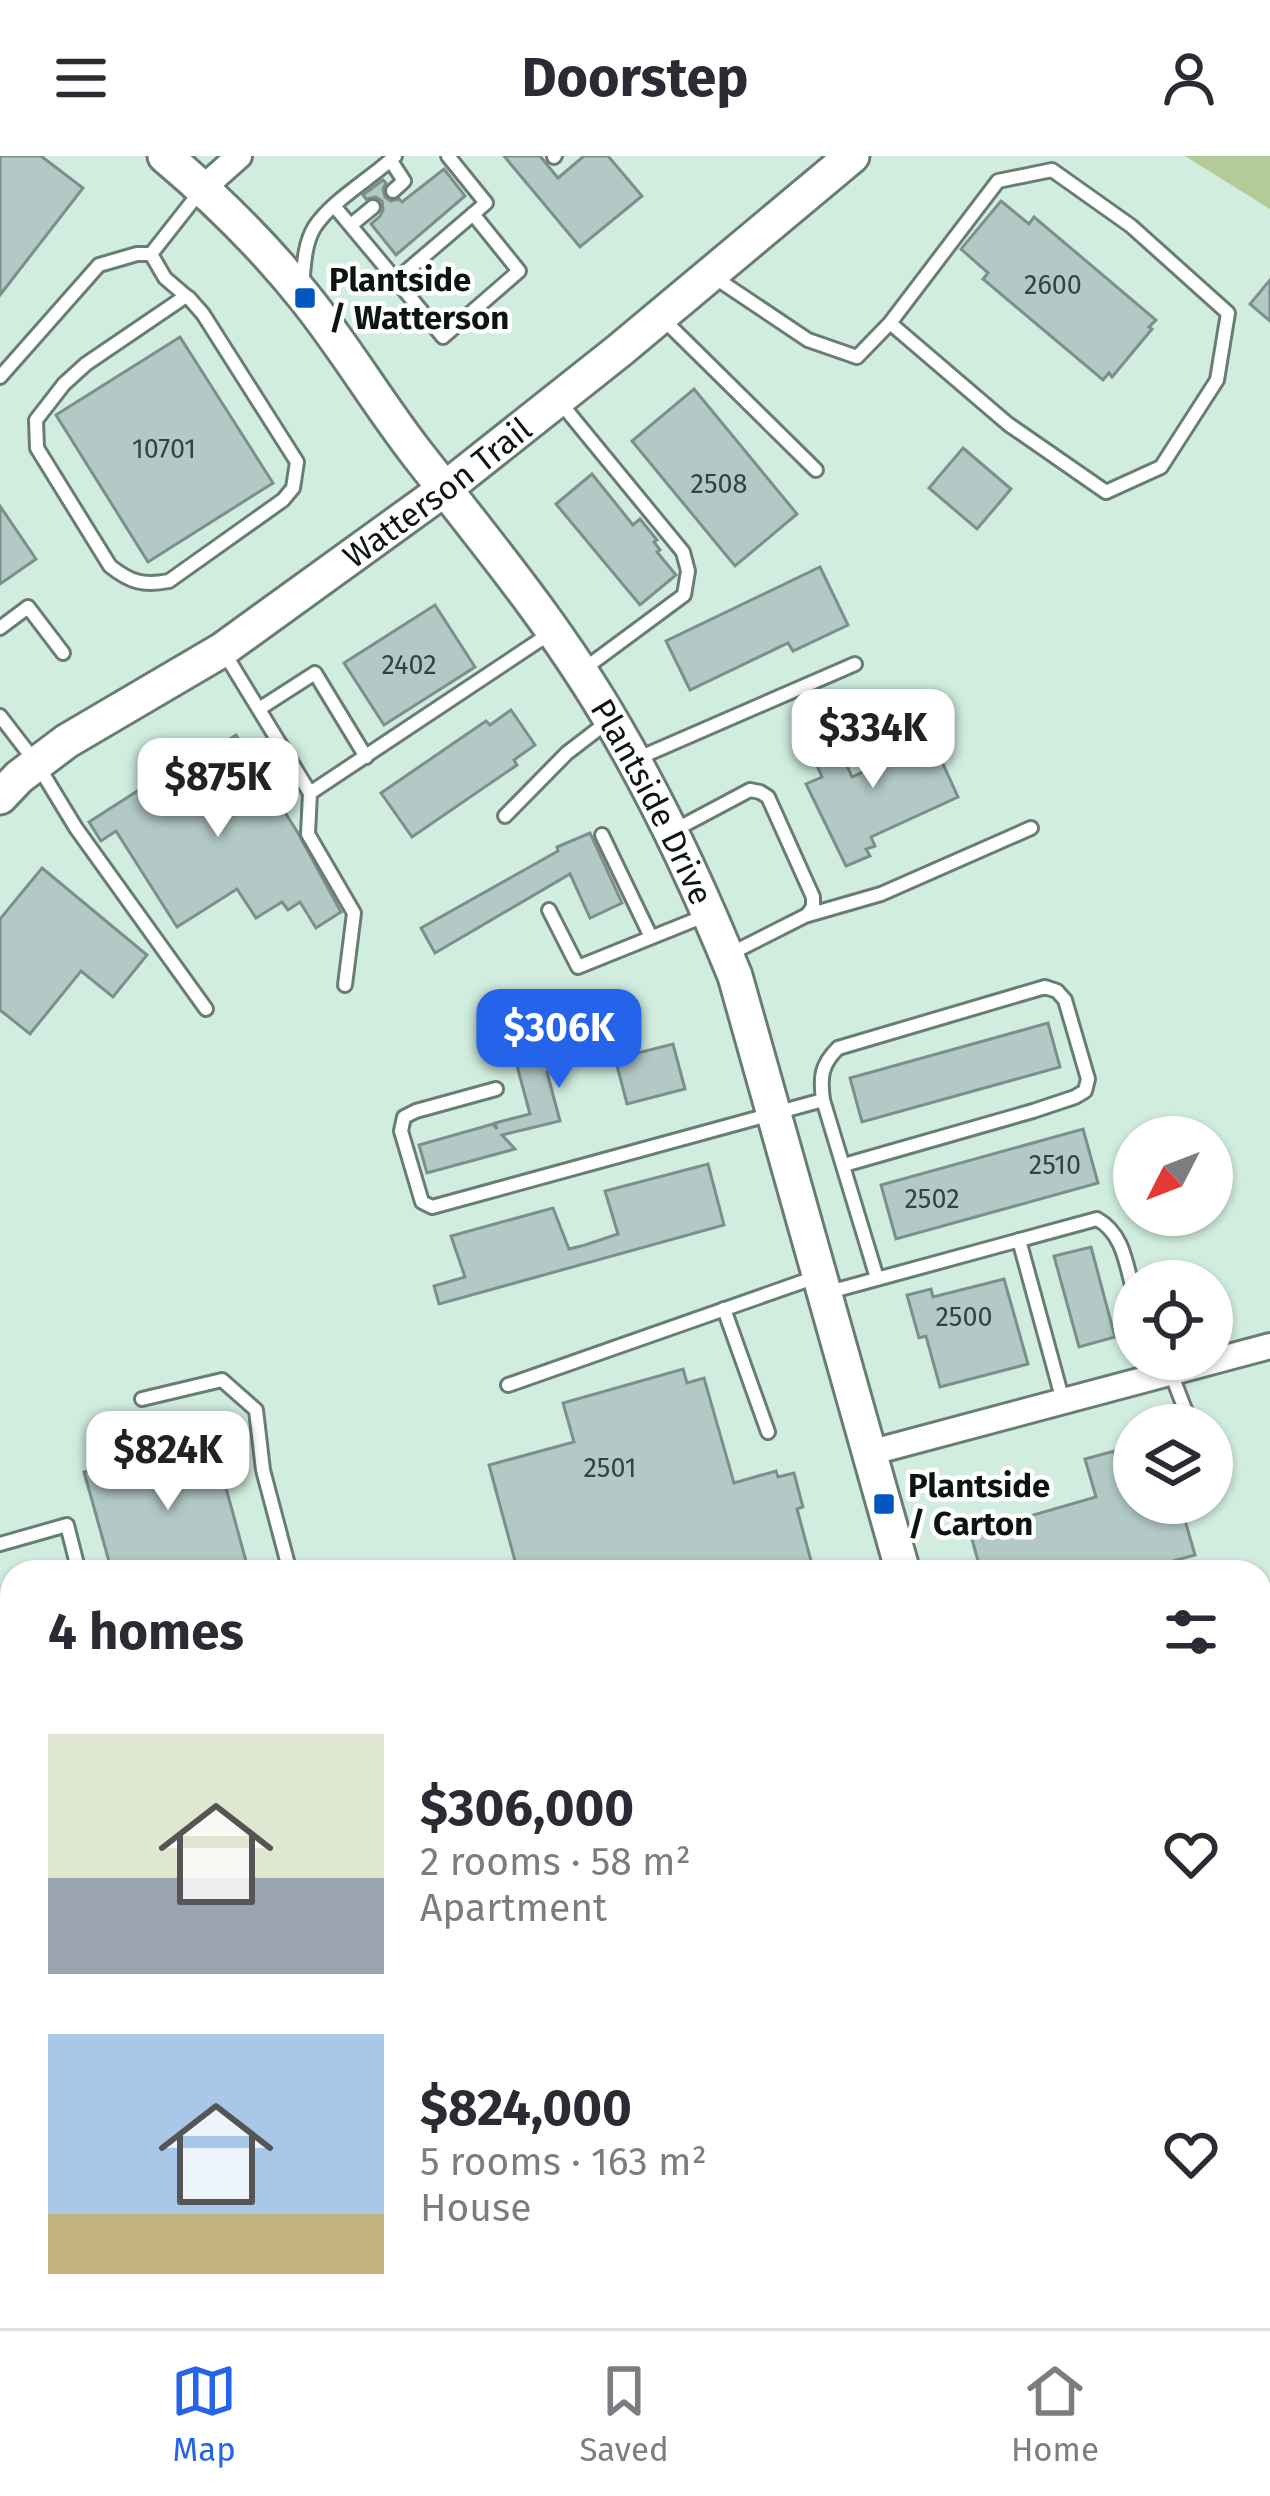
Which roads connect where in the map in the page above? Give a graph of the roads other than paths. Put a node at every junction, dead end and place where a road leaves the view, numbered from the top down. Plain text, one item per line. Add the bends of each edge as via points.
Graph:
1 (165, 156) edge
2 (239, 156) edge
3 (448, 156) edge
4 (852, 156) edge
5 (393, 158) edge
6 (203, 188) junction
7 (392, 191) dead end
8 (335, 207) junction
9 (373, 207) dead end
10 (473, 214) junction
11 (351, 226) junction
12 (151, 254) junction
13 (710, 275) junction
14 (396, 280) junction
15 (301, 293) junction
16 (187, 296) junction
17 (661, 316) junction
18 (890, 322) junction
19 (0, 377) edge
20 (558, 400) junction
21 (816, 470) dead end
22 (446, 488) junction
23 (0, 628) edge
24 (553, 631) junction
25 (222, 650) junction
26 (63, 653) dead end
27 (855, 664) dead end
28 (580, 672) junction
29 (259, 709) junction
30 (0, 716) edge
31 (611, 720) junction
32 (366, 757) junction
33 (633, 760) junction
34 (37, 764) junction
35 (310, 794) junction
36 (0, 796) edge
37 (505, 816) dead end
38 (1031, 828) dead end
39 (670, 832) junction
40 (602, 835) dead end
41 (549, 910) dead end
42 (710, 914) junction
43 (807, 915) junction
44 (651, 937) junction
45 (727, 956) junction
46 (345, 985) dead end
47 (206, 1009) dead end
48 (496, 1089) dead end
49 (824, 1100) junction
50 (775, 1113) junction
51 (844, 1165) junction
52 (1019, 1240) junction
53 (1125, 1260) edge
54 (877, 1278) junction
55 (822, 1284) junction
56 (724, 1309) junction
57 (1270, 1346) edge
58 (1233, 1354) edge
59 (1128, 1380) edge
60 (508, 1385) dead end
61 (142, 1399) dead end
62 (1064, 1402) junction
63 (768, 1432) dead end
64 (869, 1453) junction
65 (0, 1544) edge
66 (77, 1560) edge
67 (287, 1560) edge
68 (900, 1560) edge

1 - 6 street, Plantside Drive
2 - 6 street
3 - 10 lane via 486,203
4 - 13 street, Watterson Trail
5 - 7 lane via 404,181
5 - 8 lane
6 - 12 lane
6 - 15 street, Plantside Drive
8 - 11 lane
8 - 15 lane via 314,229
9 - 11 lane
10 - 14 lane
10 - 14 lane via 519,271 443,337
11 - 14 lane
12 - 16 lane
12 - 19 lane via 99,266
13 - 17 street, Watterson Trail
13 - 18 lane via 808,340 857,356
15 - 22 street, Plantside Drive
16 - 16 lane via 297,462 297,476 264,513 169,581 146,586 110,566 37,448 36,420 86,364
17 - 20 street, Watterson Trail
17 - 21 lane
18 - 18 lane via 998,181 1052,170 1131,226 1228,313 1217,380 1161,467 1106,492 1008,424
20 - 22 street, Watterson Trail
20 - 28 lane via 683,552 688,571 684,596
22 - 24 street, Plantside Drive
22 - 25 street, Watterson Trail
23 - 26 lane via 28,608
24 - 28 street, Plantside Drive
24 - 32 lane
25 - 29 lane
25 - 34 street, Watterson Trail
27 - 33 lane
28 - 31 street, Plantside Drive
29 - 32 lane via 315,673
29 - 35 lane
30 - 34 lane
31 - 33 street, Plantside Drive
31 - 37 lane
32 - 35 lane
33 - 39 street, Plantside Drive
34 - 36 street, Watterson Trail
34 - 47 lane
35 - 46 lane via 308,834 354,913
38 - 43 lane via 881,895
39 - 42 street, Plantside Drive
39 - 43 lane via 750,790 769,797 814,897
40 - 44 lane
41 - 44 lane via 578,967
42 - 44 lane
42 - 45 street, Plantside Drive
43 - 45 lane
45 - 50 street, Plantside Drive
48 - 50 lane via 404,1117 422,1202 432,1207
49 - 50 lane
49 - 51 lane
49 - 51 lane via 820,1078 838,1048 1045,987 1065,1000 1085,1091
50 - 55 street, Plantside Drive
51 - 54 lane
52 - 53 lane via 1097,1219 1118,1236
52 - 54 lane
52 - 62 lane
54 - 55 lane
55 - 56 lane
55 - 64 street, Plantside Drive
56 - 60 lane
56 - 63 lane
57 - 58 street
59 - 62 street
61 - 67 lane via 222,1380 256,1410
62 - 64 street
64 - 68 street, Plantside Drive
65 - 66 lane via 67,1525

